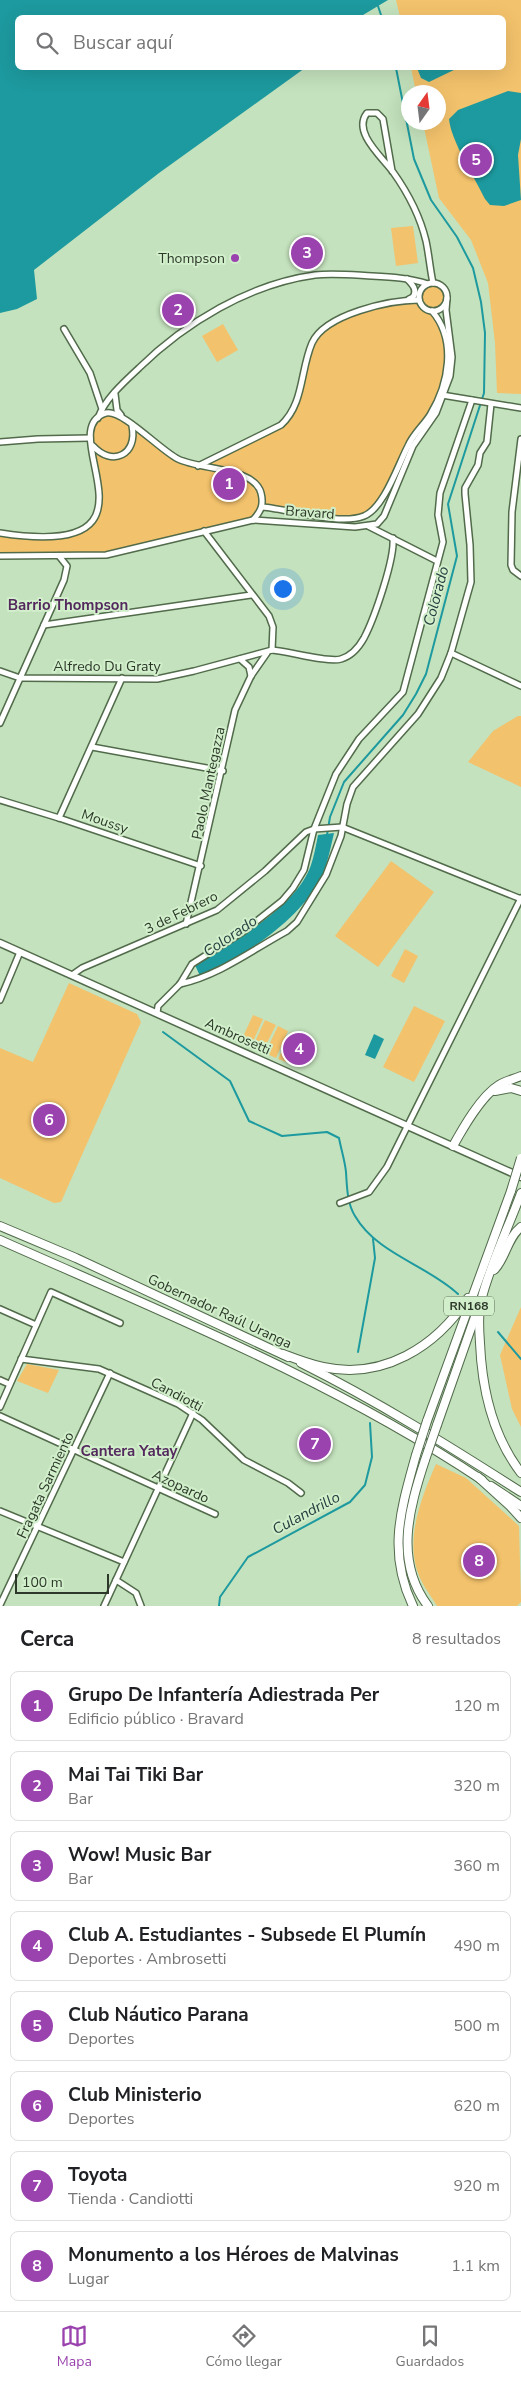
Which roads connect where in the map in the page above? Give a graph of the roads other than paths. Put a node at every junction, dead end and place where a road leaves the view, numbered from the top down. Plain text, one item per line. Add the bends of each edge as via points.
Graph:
1 (392, 171) junction
2 (406, 279) junction
3 (431, 284) junction
4 (447, 298) junction
5 (408, 300) junction
6 (419, 300) junction
7 (432, 311) junction
8 (64, 329) dead end
9 (114, 394) junction
10 (441, 395) junction
11 (472, 400) junction
12 (491, 404) junction
13 (521, 408) edge
14 (102, 409) junction
15 (122, 416) junction
16 (98, 418) junction
17 (132, 426) junction
18 (90, 438) junction
19 (521, 439) edge
20 (0, 442) edge
21 (92, 446) junction
22 (198, 466) junction
23 (262, 507) junction
24 (253, 520) junction
25 (368, 526) junction
26 (204, 532) junction
27 (0, 533) edge
28 (393, 538) junction
29 (0, 556) edge
30 (59, 556) junction
31 (437, 561) junction
32 (521, 576) edge
33 (251, 595) junction
34 (44, 625) junction
35 (269, 651) junction
36 (451, 653) junction
37 (240, 659) junction
38 (0, 671) edge
39 (251, 676) junction
40 (20, 678) junction
41 (122, 678) junction
42 (521, 686) edge
43 (0, 723) edge
44 (92, 747) junction
45 (222, 771) junction
46 (0, 800) edge
47 (59, 818) junction
48 (340, 827) junction
49 (317, 828) junction
50 (201, 866) junction
51 (521, 899) edge
52 (186, 924) junction
53 (0, 943) edge
54 (20, 952) junction
55 (72, 975) junction
56 (180, 984) junction
57 (0, 1000) edge
58 (157, 1013) junction
59 (521, 1076) edge
60 (521, 1091) edge
61 (487, 1096) junction
62 (408, 1126) junction
63 (453, 1146) junction
64 (521, 1158) edge
65 (521, 1176) edge
66 (521, 1194) edge
67 (340, 1203) dead end
68 (0, 1226) edge
69 (521, 1228) edge
70 (0, 1241) edge
71 (491, 1274) junction
72 (476, 1286) junction
73 (480, 1302) junction
74 (0, 1309) edge
75 (120, 1323) dead end
76 (36, 1325) junction
77 (283, 1354) junction
78 (21, 1359) junction
79 (110, 1373) junction
80 (0, 1380) edge
81 (10, 1384) junction
82 (0, 1408) edge
83 (193, 1413) junction
84 (0, 1416) edge
85 (74, 1449) junction
86 (521, 1473) edge
87 (478, 1477) junction
88 (159, 1488) junction
89 (521, 1492) edge
90 (301, 1493) dead end
91 (521, 1506) edge
92 (0, 1511) edge
93 (215, 1514) dead end
94 (521, 1518) edge
95 (38, 1527) junction
96 (124, 1562) junction
97 (116, 1580) junction
98 (0, 1605) edge
99 (104, 1606) edge
100 (141, 1606) edge
101 (413, 1606) edge
102 (428, 1606) edge

1 - 1 street via 383,120 378,113 367,113 363,118 367,137
1 - 3 street via 410,197 425,239
2 - 3 street
2 - 5 street via 416,292
2 - 9 street via 316,275 256,291 215,311 172,338
3 - 4 street via 440,285
3 - 6 street via 420,292
4 - 7 street via 442,307
4 - 10 street, Bravard via 452,366
5 - 6 street
5 - 22 street via 377,306 327,326 312,344 289,418
6 - 7 street
7 - 10 street, Bravard via 443,328 447,349 447,370
8 - 14 street via 90,373
9 - 14 street
9 - 15 street
10 - 11 street
10 - 23 street, Bravard via 410,440 390,483 371,512 360,518 347,519
10 - 25 street, Bravard via 433,420 413,446 384,516 377,524
11 - 12 street
11 - 31 street via 440,494 438,515 443,542
12 - 13 street
12 - 36 street via 487,442 465,488 471,582
14 - 16 street
15 - 16 street via 111,413
15 - 17 street
16 - 18 street via 90,430
17 - 21 street via 134,439 121,455 105,456
17 - 22 street via 177,458
18 - 20 street
18 - 21 street
19 - 32 street via 512,512 511,565
21 - 27 street via 100,501 91,525 78,532 43,537
22 - 23 street via 251,479 259,486
23 - 24 street
24 - 25 street, Bravard
24 - 26 street, Bravard
25 - 28 street
26 - 30 street, Bravard via 106,555
26 - 33 street
28 - 31 street
28 - 35 street via 394,546 383,586 358,646 348,655 332,660
29 - 30 street, Bravard
30 - 34 street via 66,562 67,570
31 - 49 street via 403,692 359,739 336,774
33 - 34 street
33 - 35 street via 269,616 273,627
34 - 40 street
35 - 37 street, Alfredo Du Graty
35 - 39 street, Paolo Mantegazza
36 - 42 street
36 - 48 street via 441,678 418,714 354,787
37 - 39 street via 249,667
37 - 41 street, Alfredo Du Graty via 170,677
38 - 40 street, Alfredo Du Graty
39 - 45 street, Paolo Mantegazza via 235,710
40 - 41 street, Alfredo Du Graty
40 - 43 street
41 - 44 street
44 - 45 street
44 - 47 street
45 - 50 street, Paolo Mantegazza
46 - 47 street, Moussy
47 - 50 street, Moussy
48 - 49 street
48 - 51 street
48 - 56 street via 341,836 326,876 294,926 217,972
49 - 52 street, 3 de Febrero via 306,832 217,910
49 - 56 street via 304,870 282,901 244,931 192,964
50 - 52 street, Paolo Mantegazza
51 - 62 street
52 - 55 street, 3 de Febrero
53 - 54 street, Ambrosetti
54 - 55 street, Ambrosetti
54 - 57 street
55 - 58 street, Ambrosetti
56 - 58 street via 158,1006
58 - 62 street, Ambrosetti
59 - 61 main road via 498,1085
60 - 61 main road via 504,1088
61 - 63 main road
62 - 63 street, Ambrosetti
62 - 67 street via 369,1192
63 - 65 street, Ambrosetti
64 - 72 main road, RN168, bridge
66 - 71 main road, RN168
68 - 77 main road, Gobernador Raúl Uranga
69 - 71 main road
70 - 87 main road, Gobernador Raúl Uranga via 287,1369 416,1438
71 - 73 main road, RN168
72 - 77 main road via 440,1333 420,1349 390,1363 352,1370 324,1367
72 - 101 main road, RN168, bridge via 427,1421 404,1496 397,1546 402,1578
73 - 86 main road, RN168 via 482,1372 490,1414
73 - 102 main road, bridge via 413,1497 408,1559 413,1578
74 - 76 street
75 - 76 street via 51,1292
76 - 78 street
77 - 89 main road, Gobernador Raúl Uranga via 421,1428
78 - 79 street, Candiotti
78 - 81 street
79 - 83 street, Candiotti
79 - 85 street, Fragata Sarmiento
80 - 81 street
81 - 82 street
83 - 88 street
83 - 90 street, Candiotti via 244,1460
84 - 85 street, Azopardo
85 - 88 street, Azopardo
85 - 95 street, Fragata Sarmiento
87 - 91 main road, Gobernador Raúl Uranga
87 - 94 main road
88 - 93 street, Azopardo
88 - 96 street
92 - 95 street
95 - 96 street
95 - 98 street, Fragata Sarmiento
96 - 97 street
97 - 99 street
97 - 100 street via 136,1593

